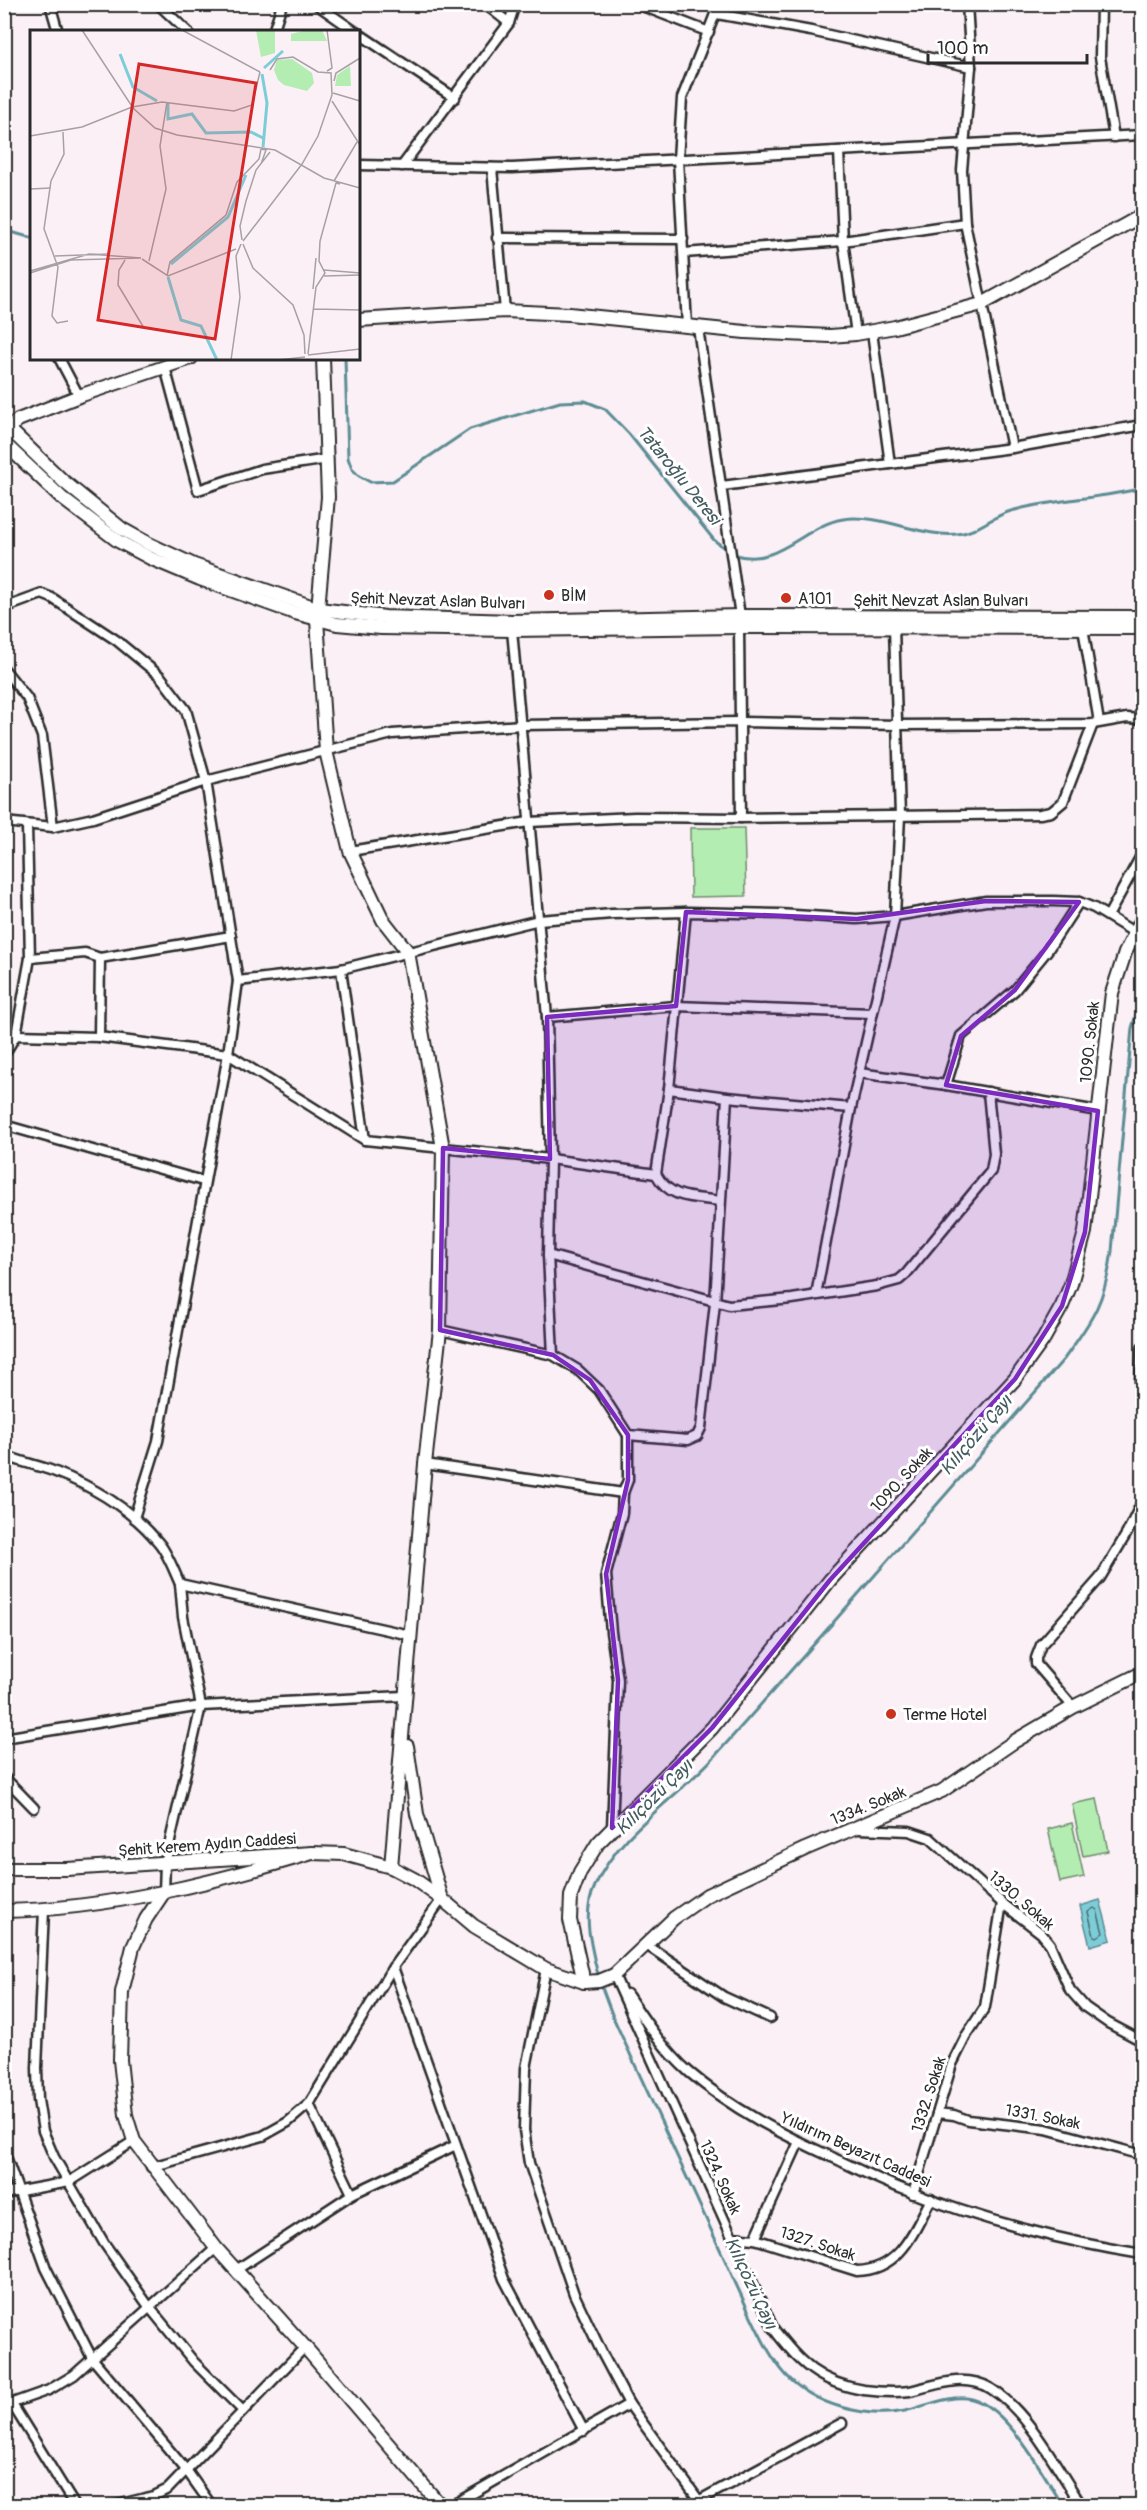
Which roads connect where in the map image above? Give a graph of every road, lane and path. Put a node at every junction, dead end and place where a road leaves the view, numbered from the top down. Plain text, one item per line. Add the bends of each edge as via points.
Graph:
1 (50, 4) edge
2 (158, 4) edge
3 (282, 4) edge
4 (316, 4) edge
5 (485, 4) edge
6 (515, 4) edge
7 (637, 4) edge
8 (719, 4) edge
9 (967, 4) edge
10 (1101, 4) edge
11 (717, 14) junction
12 (510, 23) junction
13 (57, 30) edge
14 (186, 30) edge
15 (274, 30) edge
16 (354, 30) edge
17 (709, 32) junction
18 (360, 34) edge
19 (971, 68) junction
20 (455, 98) junction
21 (1143, 135) edge
22 (1114, 137) junction
23 (965, 144) junction
24 (839, 151) junction
25 (678, 159) junction
26 (360, 165) edge
27 (402, 166) junction
28 (492, 168) junction
29 (1142, 217) edge
30 (964, 223) junction
31 (497, 238) junction
32 (683, 239) junction
33 (843, 242) junction
34 (684, 253) junction
35 (982, 304) junction
36 (505, 311) junction
37 (360, 320) edge
38 (693, 327) junction
39 (872, 332) junction
40 (856, 334) junction
41 (60, 360) edge
42 (185, 360) edge
43 (324, 360) edge
44 (165, 367) junction
45 (79, 396) junction
46 (1143, 425) edge
47 (6, 428) edge
48 (4, 442) edge
49 (1012, 448) junction
50 (328, 459) junction
51 (890, 464) junction
52 (722, 486) junction
53 (4, 608) edge
54 (318, 614) junction
55 (1143, 617) edge
56 (740, 622) junction
57 (894, 627) junction
58 (1083, 628) junction
59 (1143, 628) edge
60 (512, 630) junction
61 (4, 669) edge
62 (1143, 719) edge
63 (740, 722) junction
64 (1096, 723) junction
65 (521, 725) junction
66 (898, 725) junction
67 (326, 751) junction
68 (206, 781) junction
69 (900, 816) junction
70 (741, 818) junction
71 (4, 822) edge
72 (529, 822) junction
73 (27, 826) junction
74 (53, 827) junction
75 (350, 851) junction
76 (1143, 854) edge
77 (1079, 902) junction
78 (686, 912) junction
79 (895, 916) junction
80 (1108, 916) junction
81 (539, 920) junction
82 (1143, 920) edge
83 (1139, 935) edge
84 (231, 936) junction
85 (408, 952) junction
86 (30, 958) junction
87 (100, 958) junction
88 (341, 969) junction
89 (238, 981) junction
90 (676, 1006) junction
91 (872, 1012) junction
92 (547, 1017) junction
93 (16, 1035) junction
94 (99, 1037) junction
95 (228, 1054) junction
96 (4, 1055) edge
97 (859, 1073) junction
98 (946, 1085) junction
99 (669, 1089) junction
100 (988, 1092) junction
101 (726, 1097) junction
102 (851, 1108) junction
103 (1098, 1111) junction
104 (4, 1125) edge
105 (365, 1140) junction
106 (443, 1148) junction
107 (550, 1159) junction
108 (656, 1174) junction
109 (203, 1181) junction
110 (720, 1201) junction
111 (548, 1255) junction
112 (816, 1295) junction
113 (715, 1303) junction
114 (440, 1330) junction
115 (1143, 1348) edge
116 (553, 1355) junction
117 (1143, 1403) edge
118 (628, 1435) junction
119 (4, 1455) edge
120 (425, 1464) junction
121 (623, 1492) junction
122 (1143, 1502) edge
123 (134, 1518) junction
124 (180, 1584) junction
125 (410, 1635) junction
126 (1143, 1673) edge
127 (404, 1696) junction
128 (201, 1706) junction
129 (1073, 1707) junction
130 (404, 1727) junction
131 (4, 1738) edge
132 (4, 1777) edge
133 (34, 1808) dead end
134 (612, 1828) junction
135 (852, 1829) junction
136 (312, 1853) junction
137 (4, 1862) edge
138 (165, 1863) junction
139 (391, 1867) junction
140 (4, 1869) edge
141 (50, 1869) junction
142 (164, 1892) junction
143 (442, 1899) junction
144 (1002, 1903) junction
145 (44, 1910) junction
146 (4, 1911) edge
147 (645, 1944) junction
148 (393, 1966) junction
149 (546, 1969) junction
150 (614, 1975) junction
151 (584, 1982) junction
152 (770, 2018) dead end
153 (1143, 2041) edge
154 (309, 2104) junction
155 (937, 2113) junction
156 (134, 2141) junction
157 (800, 2142) junction
158 (456, 2145) junction
159 (4, 2151) edge
160 (1143, 2155) edge
161 (151, 2167) junction
162 (69, 2182) junction
163 (18, 2190) junction
164 (4, 2194) edge
165 (352, 2194) junction
166 (914, 2194) junction
167 (931, 2199) junction
168 (732, 2237) junction
169 (755, 2239) junction
170 (216, 2248) junction
171 (1143, 2254) edge
172 (236, 2270) junction
173 (150, 2308) junction
174 (305, 2347) junction
175 (92, 2358) junction
176 (629, 2404) junction
177 (8, 2405) edge
178 (243, 2410) junction
179 (843, 2423) dead end
180 (584, 2431) junction
181 (187, 2471) junction
182 (702, 2503) edge
183 (75, 2505) edge
184 (113, 2505) edge
185 (212, 2505) edge
186 (441, 2505) edge
187 (451, 2505) edge
188 (1082, 2505) edge

1 - 13 street
2 - 14 street
3 - 15 street
4 - 16 street
5 - 12 street
6 - 12 street
7 - 17 street
8 - 11 street
9 - 19 street
10 - 22 street via 1100,57
11 - 17 street
11 - 19 street
12 - 20 street
17 - 25 street via 682,98
18 - 20 street
19 - 23 street
20 - 27 street
21 - 22 street
22 - 23 street
23 - 24 street
23 - 30 street
24 - 25 street
24 - 33 street
25 - 28 street
25 - 32 street
26 - 27 street
27 - 28 street
28 - 31 street
29 - 35 street
30 - 33 street
30 - 35 street
31 - 32 street
31 - 36 street
32 - 34 street
33 - 34 street
33 - 40 street
34 - 38 street
35 - 39 street
35 - 49 street
36 - 37 street
36 - 38 street
38 - 40 street via 802,336
38 - 52 street
39 - 40 street
39 - 51 street
41 - 45 street
42 - 44 street
43 - 50 street
44 - 45 street
44 - 50 street via 198,490 262,469
45 - 47 street
46 - 49 street
47 - 54 street, Şehit Nevzat Aslan Bulvarı via 96,510 131,534 194,565
48 - 54 street, Şehit Nevzat Aslan Bulvarı via 63,499 118,541 200,579
49 - 51 street
50 - 54 street
51 - 52 street
52 - 56 street
53 - 68 street via 42,594 52,598 116,640 160,676 186,710
54 - 56 street, Şehit Nevzat Aslan Bulvarı via 466,620
54 - 60 street, Şehit Nevzat Aslan Bulvarı via 381,627
54 - 67 street
55 - 56 street, Şehit Nevzat Aslan Bulvarı
56 - 57 street, Şehit Nevzat Aslan Bulvarı
56 - 60 street, Şehit Nevzat Aslan Bulvarı
56 - 63 street
57 - 58 street, Şehit Nevzat Aslan Bulvarı
57 - 66 street
58 - 59 street, Şehit Nevzat Aslan Bulvarı
58 - 64 street
60 - 65 street
61 - 74 street via 27,698 42,736
62 - 64 street
63 - 65 street
63 - 66 street
63 - 70 street
64 - 66 street
64 - 69 street via 1063,802 1051,812
65 - 67 street via 392,734
65 - 72 street
66 - 69 street
67 - 68 street
67 - 75 street
68 - 74 street
68 - 84 street
69 - 70 street
69 - 79 street
70 - 72 street
71 - 73 street
72 - 75 street
72 - 81 street
73 - 74 street
73 - 86 street
75 - 85 street via 384,920
76 - 80 street
77 - 79 street via 986,901
77 - 80 street
77 - 98 street via 1015,990 961,1036
78 - 79 street via 857,919
78 - 81 street
78 - 90 street
79 - 91 street
80 - 83 street
81 - 85 street
81 - 92 street
82 - 83 street, 1090. Sokak
83 - 103 street, 1090. Sokak via 1125,953 1112,993
84 - 87 street
84 - 89 street
85 - 88 street
85 - 106 street
86 - 87 street via 86,953
86 - 93 street
87 - 94 street
88 - 89 street
88 - 105 street
89 - 95 street
90 - 91 street
90 - 92 street
90 - 99 street
91 - 97 street
92 - 107 street
93 - 94 street
93 - 96 street
94 - 95 street
95 - 105 street
95 - 109 street
97 - 98 street
97 - 102 street
98 - 100 street
99 - 101 street
99 - 108 street
100 - 103 street
100 - 112 street via 994,1154 991,1171 936,1238 899,1280
101 - 102 street
101 - 110 street
102 - 112 street
103 - 134 street, 1090. Sokak via 1079,1258 1062,1306 1034,1354 830,1581 712,1728
104 - 109 street
105 - 106 street
106 - 107 street
106 - 114 street
107 - 108 street
107 - 111 street
108 - 110 street via 662,1186 674,1194
109 - 123 street via 158,1441
110 - 113 street
111 - 113 street
111 - 116 street
112 - 113 street via 743,1305
113 - 118 street via 702,1428 697,1436 688,1440
114 - 116 street
114 - 120 street
115 - 117 street
116 - 118 street via 578,1370 599,1390
118 - 121 street via 628,1480
119 - 123 street via 82,1484
120 - 121 street
120 - 125 street
121 - 134 street via 622,1513 606,1574 618,1680
122 - 129 street via 1100,1578 1041,1645 1036,1658 1039,1671
123 - 124 street via 160,1544
124 - 125 street
124 - 128 street
125 - 127 street
126 - 129 street, 1334. Sokak
127 - 128 street
127 - 130 street
128 - 131 street
128 - 138 street
129 - 135 street, 1334. Sokak via 942,1791
130 - 139 street
130 - 143 street via 417,1814
132 - 133 street
134 - 151 street, 1090. Sokak via 580,1872 571,1896 570,1920
135 - 144 street, 1330. Sokak via 922,1834
135 - 147 street, 1334. Sokak via 707,1896
136 - 138 street, Şehit Kerem Aydın Caddesi
136 - 139 street via 344,1854
136 - 142 street, Şehit Kerem Aydın Caddesi
137 - 141 street
138 - 141 street, Şehit Kerem Aydın Caddesi
138 - 142 street
139 - 143 street
140 - 141 street, Şehit Kerem Aydın Caddesi
142 - 145 street, Şehit Kerem Aydın Caddesi
142 - 156 street via 133,1947 122,1992 120,2060 126,2115
143 - 148 street
143 - 149 street via 474,1926
144 - 153 street, 1330. Sokak via 1041,1933 1070,1990 1086,2007
144 - 155 street, 1332. Sokak via 985,2007 952,2064
145 - 146 street, Şehit Kerem Aydın Caddesi
145 - 162 street via 38,2100 43,2131
147 - 150 street, 1334. Sokak
147 - 152 street via 724,1997
148 - 154 street
148 - 158 street
149 - 151 street
149 - 176 street via 524,2089 529,2163 574,2294
150 - 151 street
150 - 157 street, Yıldırım Beyazıt Caddesi via 658,2038 687,2071 742,2111
150 - 168 street, 1324. Sokak
154 - 161 street via 263,2136
154 - 165 street
155 - 160 street, 1331. Sokak via 1046,2129
155 - 166 street, 1332. Sokak
156 - 161 street
156 - 162 street
157 - 166 street, Yıldırım Beyazıt Caddesi
157 - 169 street
158 - 165 street
158 - 180 street via 504,2279
159 - 163 street
161 - 170 street
162 - 163 street
162 - 173 street via 104,2243
163 - 164 street
163 - 175 street via 46,2268
165 - 172 street
166 - 167 street, Yıldırım Beyazıt Caddesi
167 - 169 street, 1327. Sokak via 894,2259 871,2271 857,2271
167 - 171 street, Yıldırım Beyazıt Caddesi via 1054,2235
168 - 169 street, 1327. Sokak
168 - 188 street, 1324. Sokak via 773,2328 802,2363 846,2387 872,2391 908,2391 959,2380 988,2387 1025,2420
170 - 172 street
170 - 173 street
172 - 174 street
173 - 175 street
173 - 178 street via 194,2362
174 - 178 street
174 - 186 street
175 - 177 street via 49,2391
175 - 181 street
176 - 180 street
176 - 182 street
177 - 183 street
178 - 181 street
179 - 182 street
180 - 187 street
181 - 184 street via 154,2496
181 - 185 street

